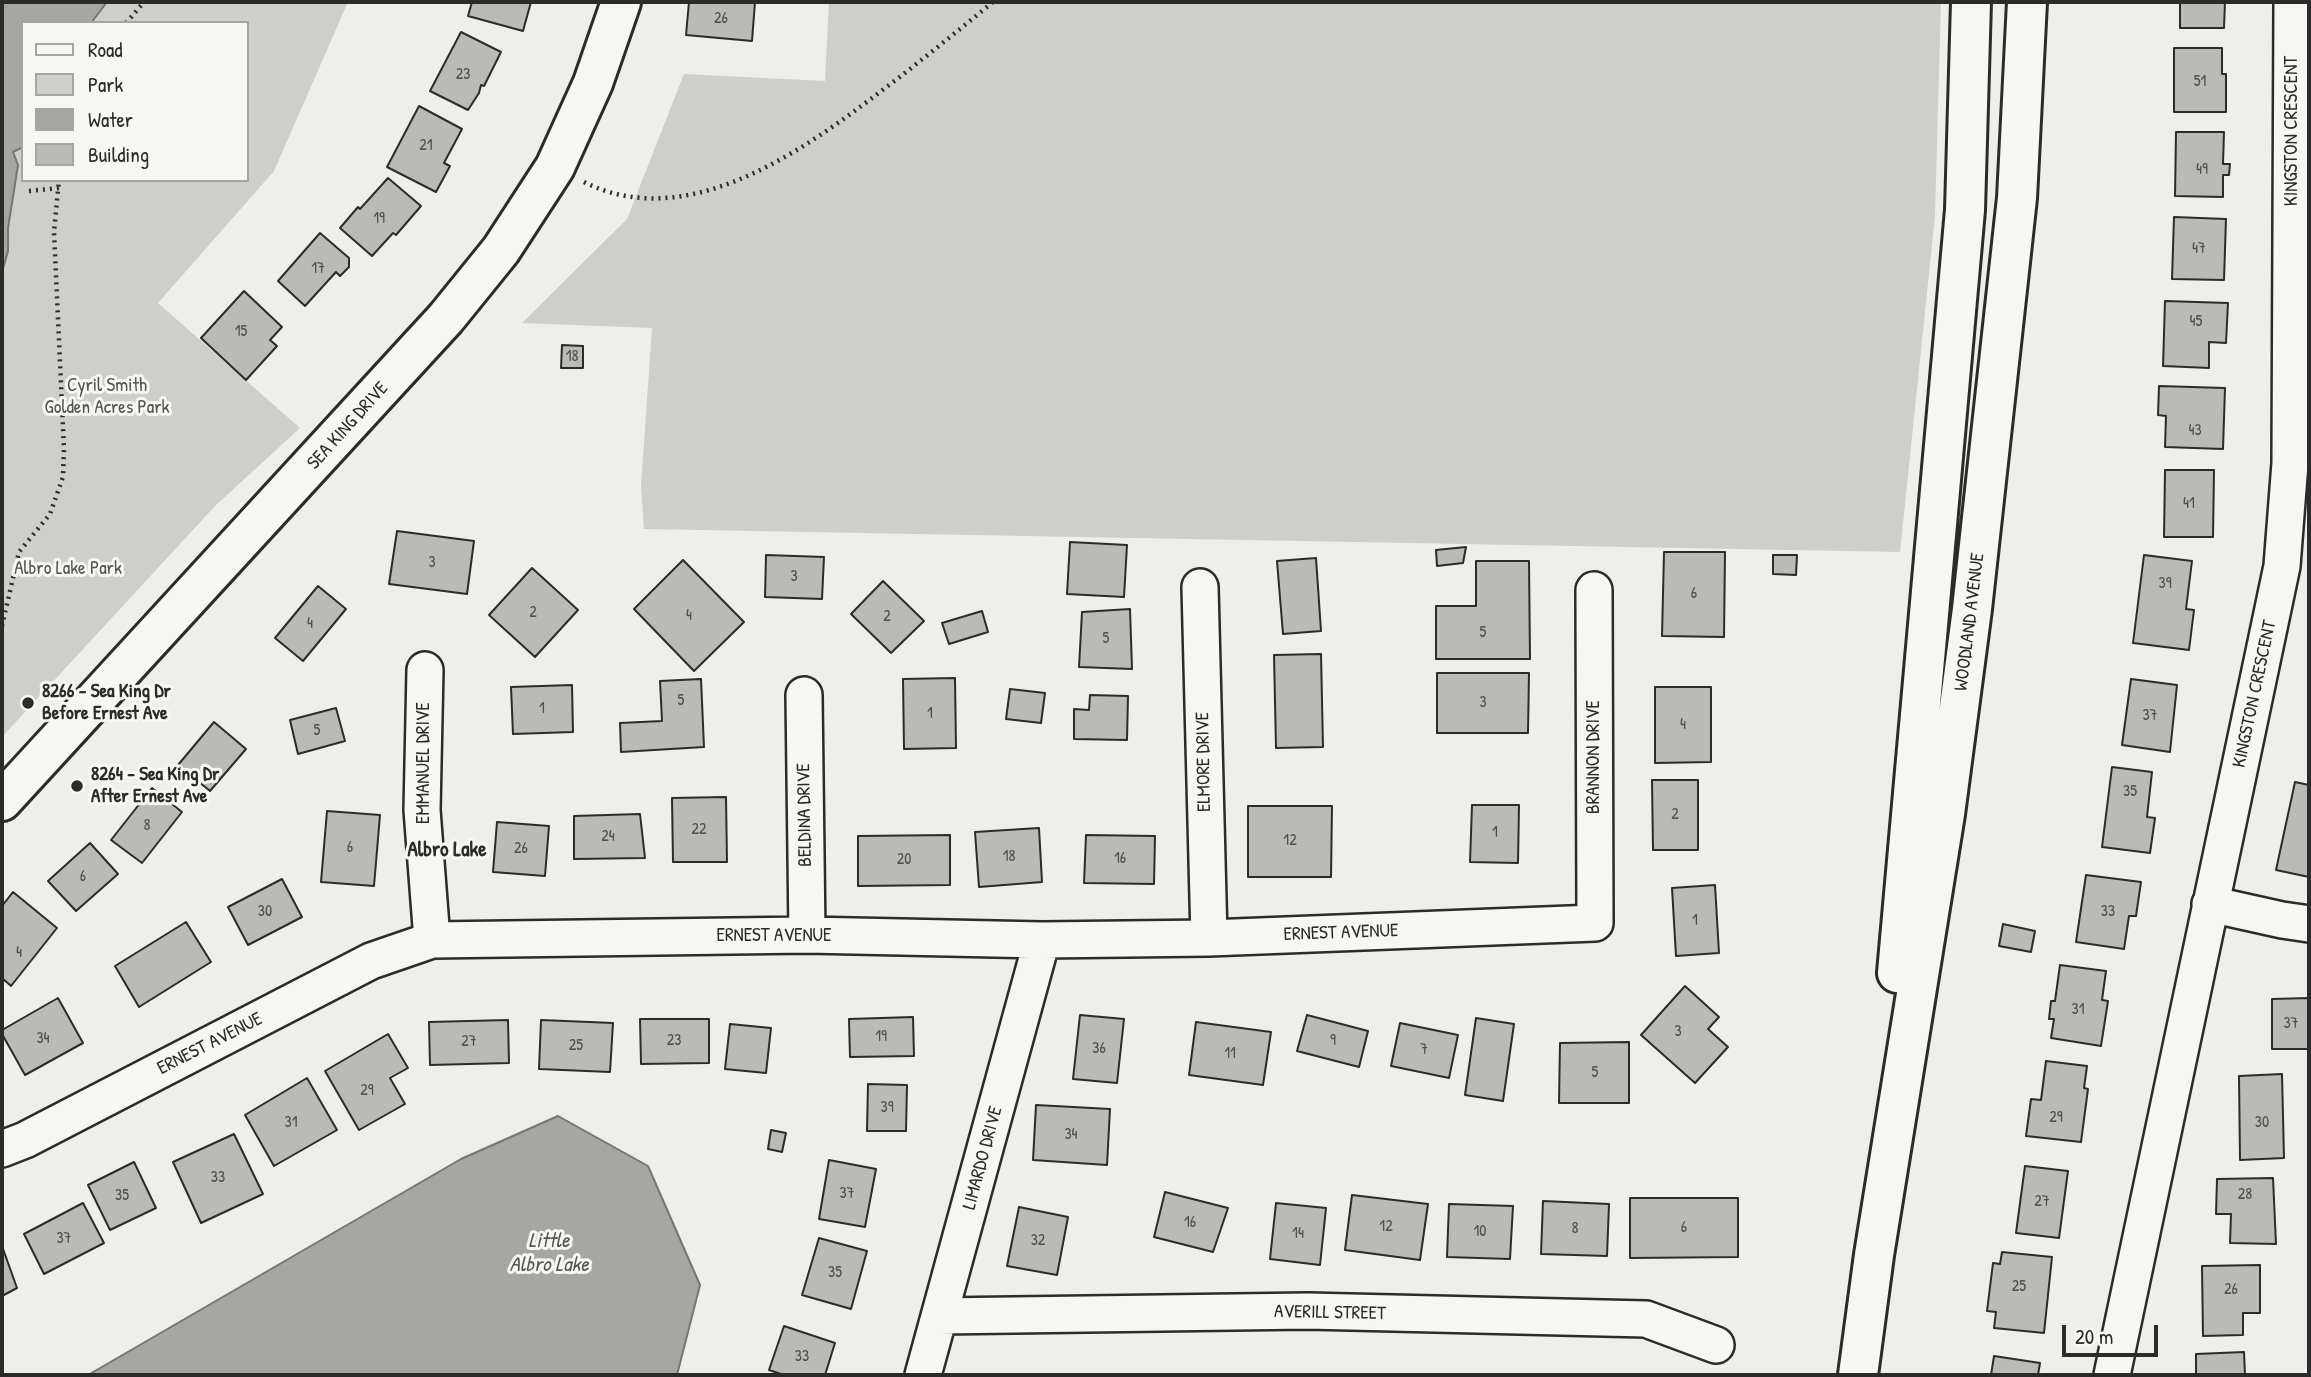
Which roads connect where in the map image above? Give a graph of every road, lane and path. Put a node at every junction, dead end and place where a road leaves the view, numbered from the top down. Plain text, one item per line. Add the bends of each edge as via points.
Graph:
1 (144, 2) edge
2 (621, 2) edge
3 (993, 2) edge
4 (1971, 2) edge
5 (2027, 2) edge
6 (2292, 2) edge
7 (128, 21) edge
8 (555, 167) junction
9 (60, 182) edge
10 (59, 188) junction
11 (29, 191) dead end
12 (1200, 587) dead end
13 (1594, 590) dead end
14 (2, 626) edge
15 (425, 670) dead end
16 (804, 695) dead end
17 (2, 801) edge
18 (2210, 904) junction
19 (1595, 923) joint
20 (2309, 924) edge
21 (807, 935) junction
22 (1209, 937) junction
23 (432, 940) junction
24 (1042, 940) junction
25 (2, 1149) edge
26 (1877, 1239) junction
27 (940, 1316) junction
28 (1716, 1345) dead end
29 (923, 1375) edge
30 (1858, 1375) edge
31 (2112, 1375) edge

1 - 7 path
2 - 8 main road, SEA KING DRIVE via 593,83
3 - 8 path via 822,136 761,171 723,186 690,194 625,196 602,191
4 - 26 main road, WOODLAND AVENUE via 1965,211
5 - 26 main road, WOODLAND AVENUE via 2017,198 1972,609 1945,814
6 - 18 street, KINGSTON CRESCENT via 2287,527 2265,654
8 - 17 main road, SEA KING DRIVE via 501,250 446,318
9 - 10 path
10 - 11 path
10 - 14 path via 54,232 63,477 50,514 19,552
12 - 22 street, ELMORE DRIVE
13 - 19 street, BRANNON DRIVE
15 - 23 street, EMMANUEL DRIVE via 422,810
16 - 21 street, BELDINA DRIVE
18 - 20 street
18 - 31 street, KINGSTON CRESCENT
19 - 22 street, ERNEST AVENUE
21 - 23 street, ERNEST AVENUE
21 - 24 street, ERNEST AVENUE
22 - 24 street, ERNEST AVENUE
23 - 25 street, ERNEST AVENUE via 371,961
24 - 27 street, LIMARDO DRIVE
26 - 30 main road, WOODLAND AVENUE
27 - 28 street, AVERILL STREET via 1308,1311 1646,1319
27 - 29 street, LIMARDO DRIVE

